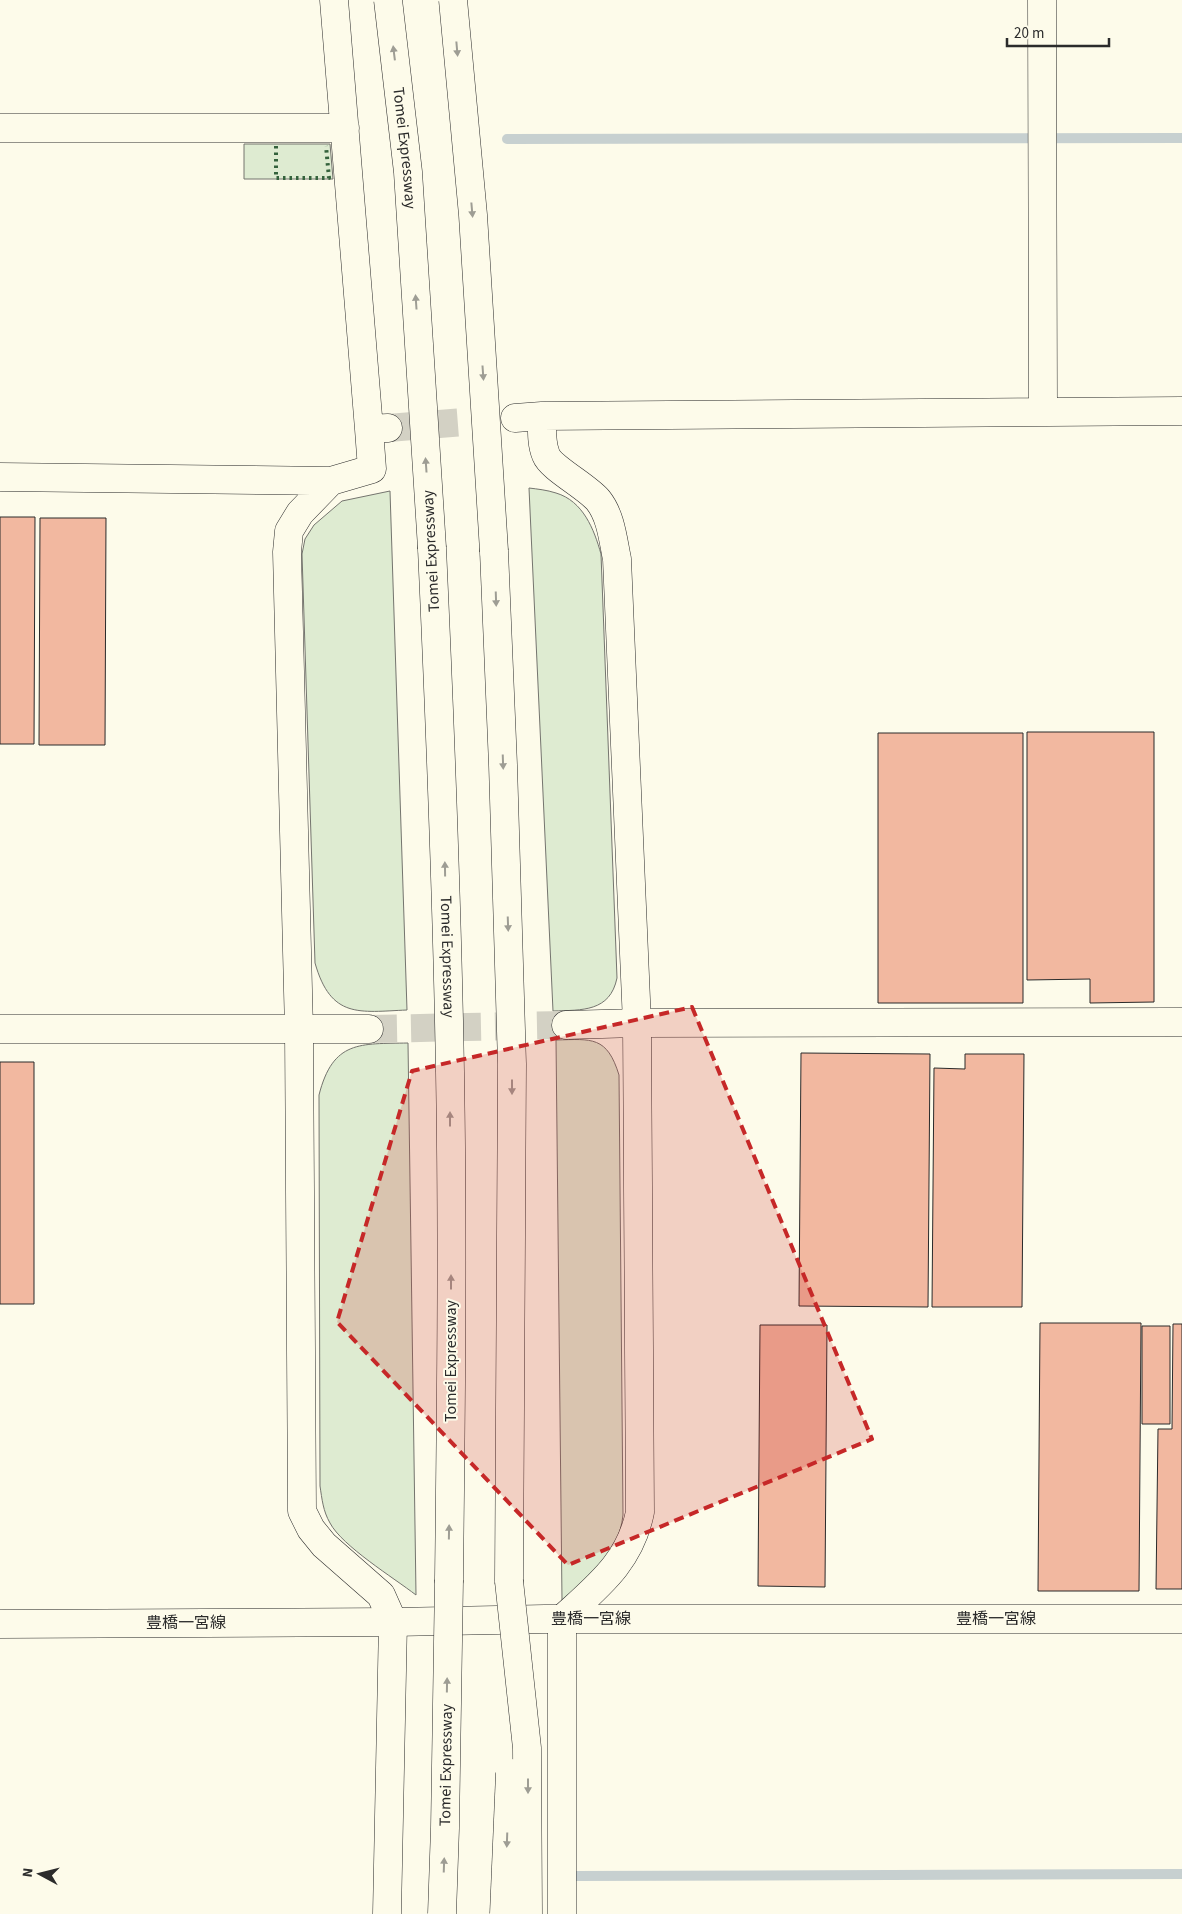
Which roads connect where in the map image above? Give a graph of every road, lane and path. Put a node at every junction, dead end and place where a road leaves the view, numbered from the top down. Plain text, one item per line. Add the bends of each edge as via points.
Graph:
1 (334, 0) edge
2 (388, 0) edge
3 (453, 0) edge
4 (1042, 0) edge
5 (0, 128) edge
6 (345, 128) junction
7 (1043, 411) junction
8 (1182, 411) edge
9 (542, 416) junction
10 (515, 418) tunnel mouth
11 (0, 477) edge
12 (330, 481) junction
13 (1182, 1022) edge
14 (637, 1023) junction
15 (566, 1025) tunnel mouth
16 (0, 1029) edge
17 (369, 1029) tunnel mouth
18 (299, 1030) junction
19 (509, 1581) junction
20 (562, 1619) junction
21 (1182, 1619) edge
22 (393, 1622) junction
23 (0, 1624) edge
24 (387, 1914) edge
25 (442, 1914) edge
26 (504, 1914) edge
27 (528, 1914) edge
28 (562, 1914) edge

1 - 6 main road
25 -> 2 main road, Tomei Expressway, bridge via 451,1411 450,1073 442,765 408,172
3 -> 19 main road, bridge via 473,215 494,551 503,765 512,1064
4 - 7 main road
5 - 6 main road
6 - 12 main road via 379,428 372,470
7 - 8 main road
7 - 9 main road
9 - 10 main road
9 - 14 main road via 546,457 599,502 609,523 617,559
11 - 12 main road
12 - 18 main road via 300,513 290,531 287,552
13 - 14 main road
14 - 15 main road
14 - 20 main road via 640,1512 636,1532 627,1551 599,1586
16 - 18 main road
17 - 18 main road
18 - 22 main road via 302,1511 324,1545 380,1595
19 -> 26 main road, bridge via 510,1754
19 -> 27 main road, bridge via 527,1748
20 - 21 main road, 豊橋一宮線
20 - 22 main road, 豊橋一宮線
20 - 28 main road
22 - 23 main road, 豊橋一宮線
22 - 24 main road

